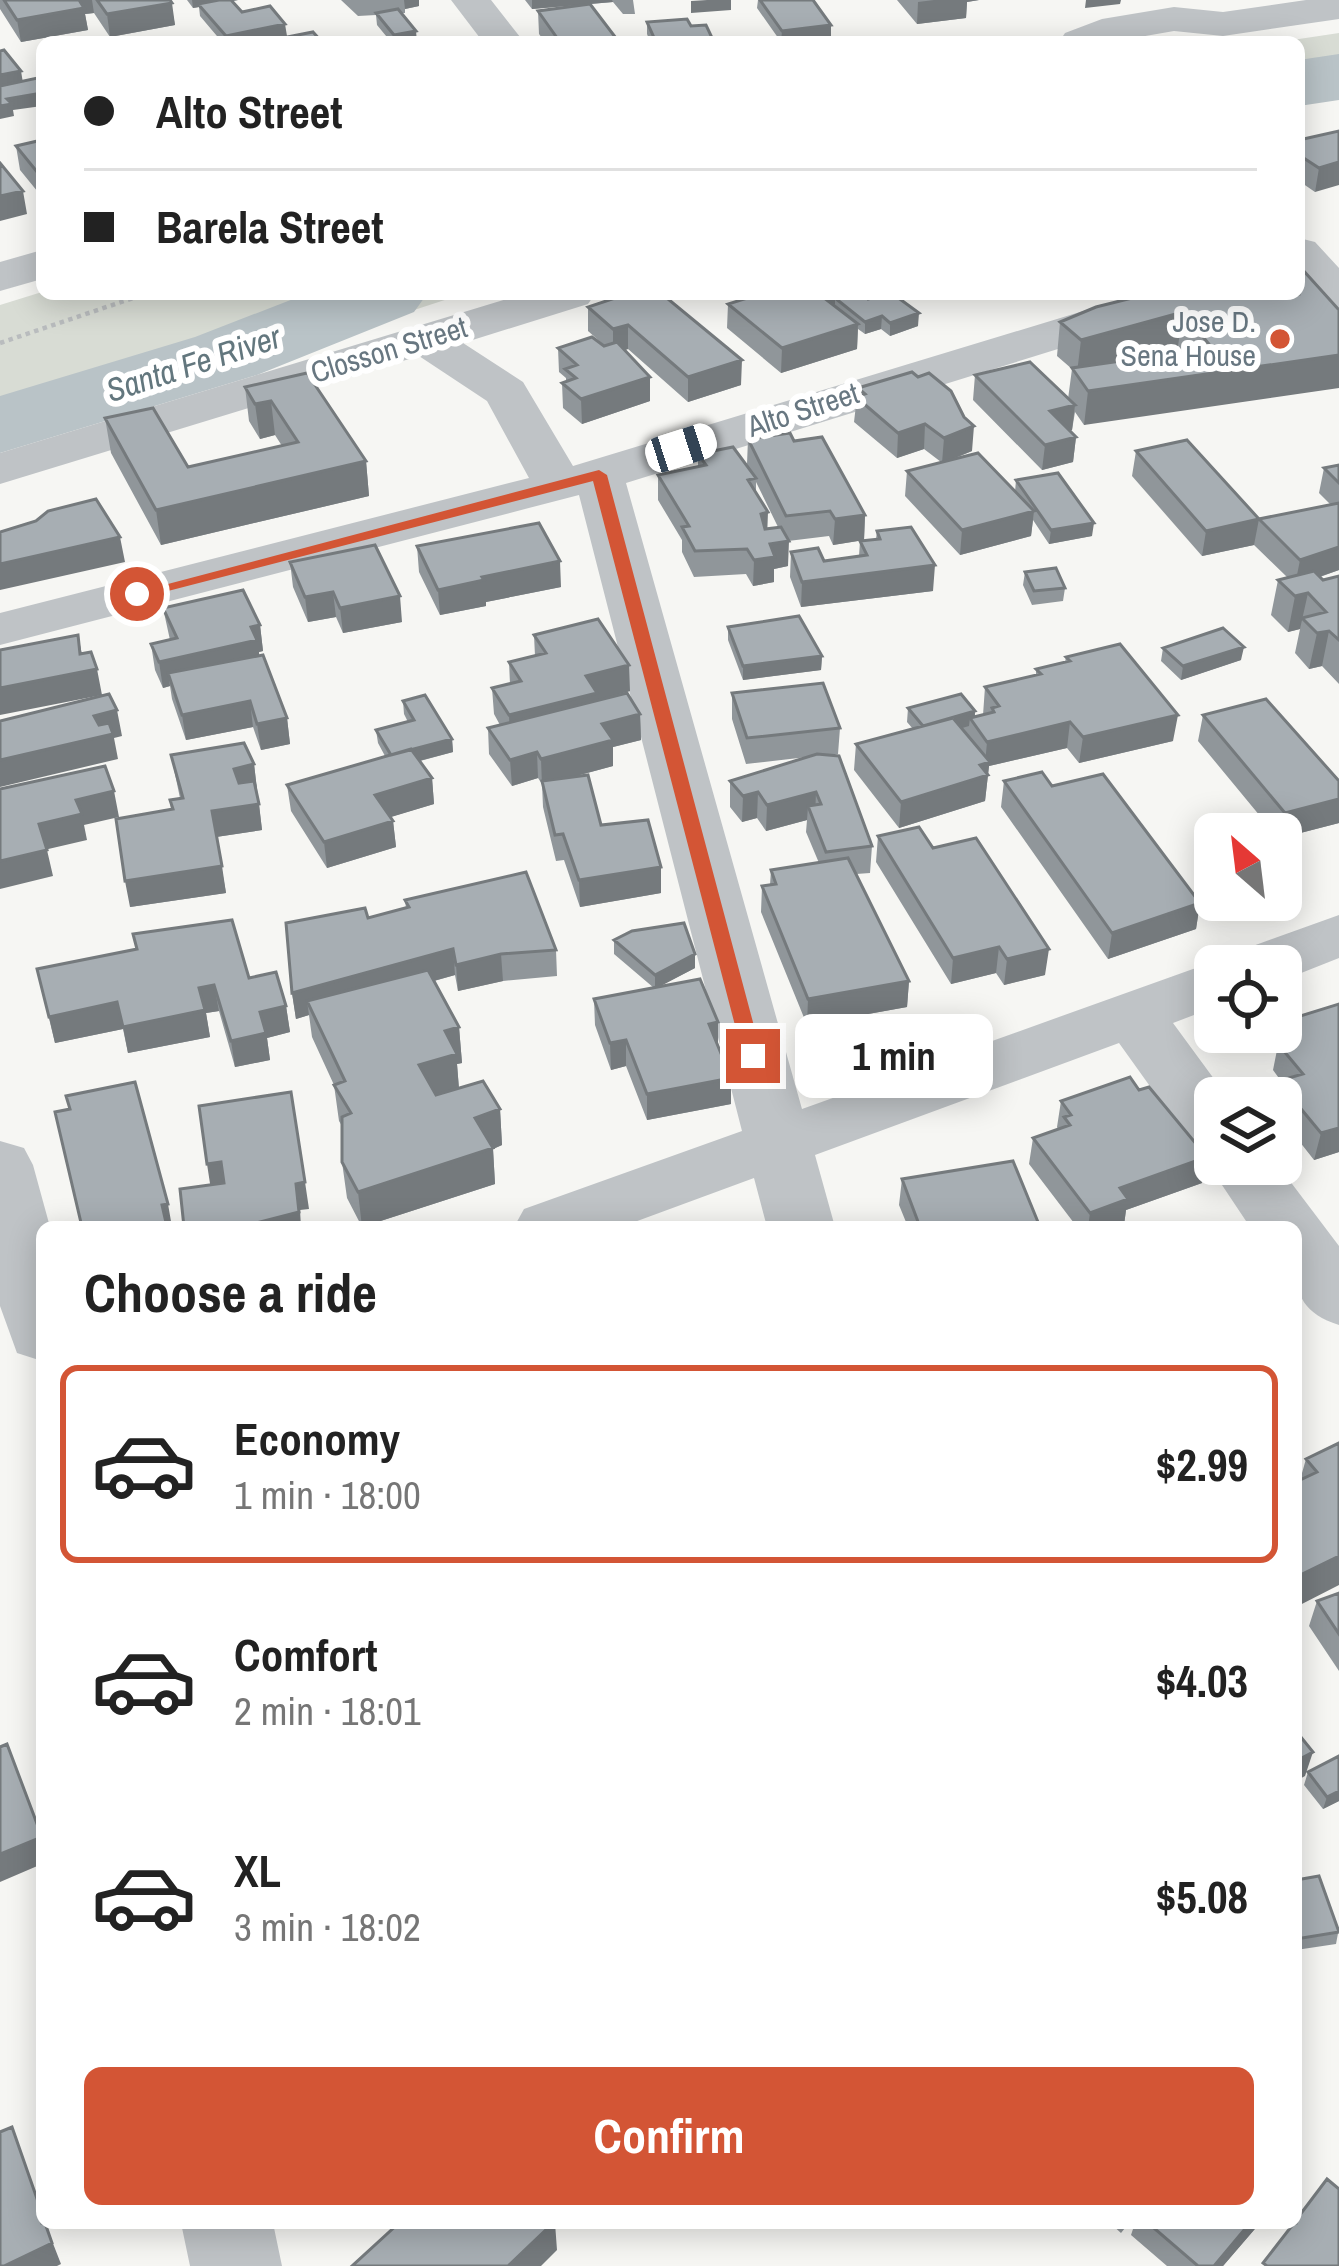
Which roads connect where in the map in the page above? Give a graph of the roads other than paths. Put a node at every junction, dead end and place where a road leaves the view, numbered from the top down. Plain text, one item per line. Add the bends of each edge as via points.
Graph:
1 (471, 0) edge
2 (1339, 7) edge
3 (1223, 24) junction
4 (499, 36) edge
5 (1091, 36) edge
6 (1207, 36) edge
7 (1310, 249) edge
8 (36, 266) edge
9 (0, 277) edge
10 (1339, 295) edge
11 (552, 300) edge
12 (1167, 300) edge
13 (425, 339) junction
14 (0, 469) edge
15 (579, 480) junction
16 (0, 629) edge
17 (1339, 935) edge
18 (1302, 950) edge
19 (1194, 992) edge
20 (1134, 1016) junction
21 (1194, 1099) edge
22 (775, 1141) junction
23 (0, 1166) edge
24 (1256, 1185) edge
25 (564, 1221) edge
26 (799, 1221) edge
27 (1283, 1221) edge
28 (1302, 1247) edge
29 (1339, 1298) edge
30 (36, 1310) edge
31 (228, 2229) edge
32 (236, 2266) edge

1 - 4 street
2 - 3 street
3 - 5 street via 1174,20
3 - 6 street
7 - 10 street
8 - 9 street
11 - 13 street, Closson Street
12 - 15 street, Alto Street
13 - 14 street, Closson Street
13 - 15 street via 506,392
15 - 16 street, Alto Street
15 - 22 street
17 - 18 street
19 - 20 street
20 - 21 street
20 - 22 street
22 - 25 street
22 - 26 street
23 - 30 street
24 - 27 street
28 - 29 street
31 - 32 street

